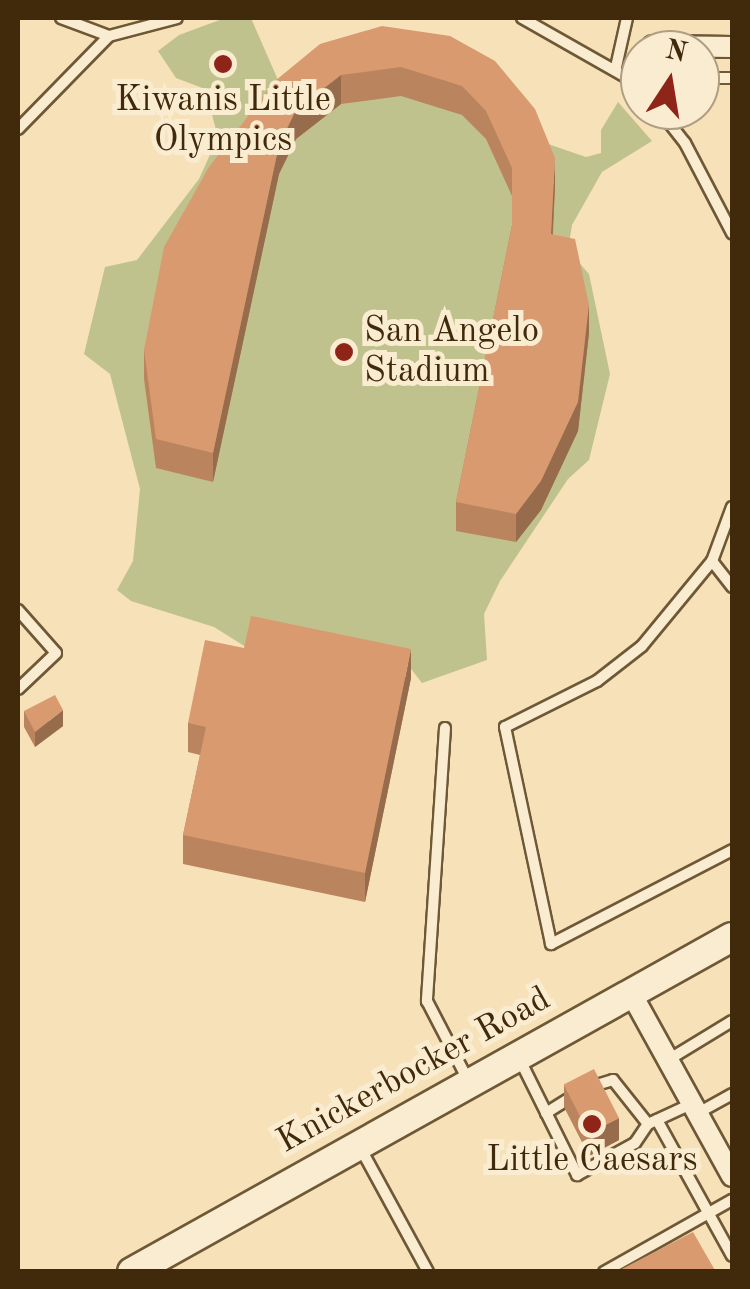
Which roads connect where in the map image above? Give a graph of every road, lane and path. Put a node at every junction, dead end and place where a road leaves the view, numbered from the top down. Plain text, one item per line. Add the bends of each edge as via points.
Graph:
1 (60, 18) edge
2 (176, 18) edge
3 (522, 18) edge
4 (627, 18) edge
5 (109, 36) junction
6 (616, 67) junction
7 (620, 69) edge
8 (18, 129) edge
9 (675, 130) edge
10 (732, 233) edge
11 (732, 507) edge
12 (712, 560) junction
13 (732, 587) edge
14 (18, 610) edge
15 (18, 689) edge
16 (446, 728) dead end
17 (732, 850) edge
18 (732, 937) edge
19 (631, 992) junction
20 (732, 1021) edge
21 (518, 1056) junction
22 (668, 1060) junction
23 (469, 1083) junction
24 (732, 1094) edge
25 (695, 1108) junction
26 (546, 1112) junction
27 (653, 1122) junction
28 (359, 1145) junction
29 (732, 1176) edge
30 (732, 1200) edge
31 (709, 1213) junction
32 (732, 1256) edge
33 (132, 1272) edge
34 (428, 1272) edge
35 (604, 1272) edge

1 - 5 lane
2 - 5 lane
3 - 6 lane
4 - 6 lane
5 - 8 lane
6 - 7 lane
9 - 10 lane
11 - 12 lane
12 - 13 lane
12 - 17 lane via 642,646 597,681 505,727 551,944
14 - 15 lane via 56,653
16 - 23 lane via 427,1001
18 - 19 main road, Knickerbocker Road
19 - 21 main road, Knickerbocker Road
19 - 22 street
20 - 22 lane
21 - 23 main road, Knickerbocker Road
21 - 26 lane
22 - 25 street
23 - 28 main road, Knickerbocker Road
24 - 25 lane
25 - 27 lane
25 - 29 street
26 - 27 lane via 613,1080
26 - 27 lane via 577,1175 634,1143
27 - 31 lane
28 - 33 main road, Knickerbocker Road
28 - 34 lane
30 - 31 lane
31 - 32 lane
31 - 35 lane

